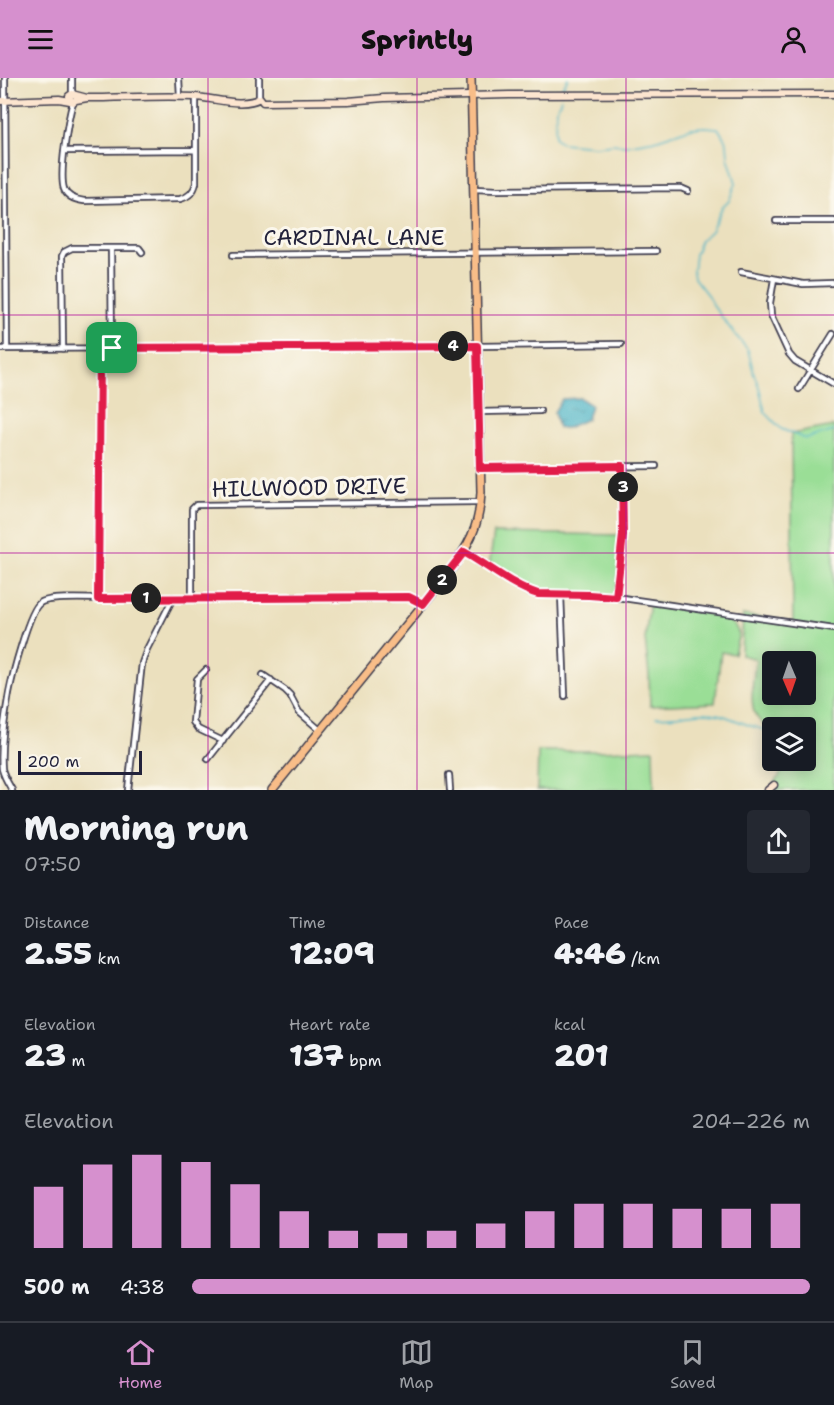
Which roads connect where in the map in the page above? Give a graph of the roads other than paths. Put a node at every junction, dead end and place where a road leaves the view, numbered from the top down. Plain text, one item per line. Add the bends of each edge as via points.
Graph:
1 (5, 78) edge
2 (72, 78) edge
3 (179, 78) edge
4 (259, 78) edge
5 (471, 78) edge
6 (834, 93) edge
7 (471, 96) junction
8 (180, 97) junction
9 (196, 97) junction
10 (72, 98) junction
11 (3, 101) edge
12 (259, 101) junction
13 (196, 150) junction
14 (64, 151) junction
15 (474, 189) junction
16 (688, 191) dead end
17 (834, 220) edge
18 (776, 221) dead end
19 (111, 248) junction
20 (656, 251) dead end
21 (142, 252) dead end
22 (475, 253) junction
23 (233, 255) dead end
24 (741, 272) dead end
25 (774, 279) junction
26 (834, 283) edge
27 (833, 334) edge
28 (621, 344) dead end
29 (477, 346) junction
30 (100, 348) junction
31 (112, 348) junction
32 (0, 349) edge
33 (7, 349) junction
34 (63, 349) junction
35 (811, 371) junction
36 (834, 384) edge
37 (799, 389) dead end
38 (540, 411) dead end
39 (478, 412) junction
40 (622, 466) junction
41 (656, 466) dead end
42 (480, 468) junction
43 (480, 502) junction
44 (464, 552) junction
45 (561, 595) junction
46 (192, 597) junction
47 (616, 597) junction
48 (173, 598) junction
49 (98, 599) junction
50 (423, 604) junction
51 (834, 629) edge
52 (206, 670) dead end
53 (263, 675) dead end
54 (271, 680) junction
55 (565, 696) dead end
56 (320, 730) junction
57 (223, 741) junction
58 (208, 759) dead end
59 (449, 775) dead end
60 (774, 785) dead end
61 (12, 790) edge
62 (128, 790) edge
63 (272, 790) edge
64 (450, 790) edge
65 (768, 790) edge

1 - 11 street
2 - 10 street
3 - 8 street
4 - 12 street
5 - 7 main road
6 - 7 street
7 - 12 street
7 - 15 main road
8 - 9 street
8 - 10 street
9 - 12 street
9 - 13 street
10 - 11 street
10 - 14 street
11 - 33 street
13 - 14 street
13 - 14 street via 196,183 186,197 84,201 68,195 64,188
15 - 16 street
15 - 22 main road
17 - 18 street
19 - 21 street via 139,248
19 - 31 street
19 - 34 street via 72,248 62,256
20 - 22 street, CARDINAL LANE
22 - 23 street, CARDINAL LANE
22 - 29 main road
24 - 25 street
25 - 26 street via 803,284
25 - 35 street via 771,315 789,354
27 - 35 street
28 - 29 street
29 - 31 street
29 - 39 main road
30 - 31 street
30 - 34 street
30 - 49 street
32 - 33 street
33 - 34 street
35 - 36 street
35 - 37 street
38 - 39 street
39 - 42 main road
40 - 41 street
40 - 42 street
40 - 47 street via 623,535
42 - 43 main road
43 - 44 main road via 474,531
43 - 46 street, HILLWOOD DRIVE via 196,505 192,509
44 - 45 street via 523,588 538,594
44 - 50 main road
45 - 47 street
45 - 55 street
46 - 48 street
46 - 50 street via 409,597
47 - 51 street
48 - 49 street
48 - 62 street via 142,663
49 - 61 street via 49,600 39,603 33,611 12,680 0,749 2,769
50 - 56 main road
52 - 57 street via 197,679 193,722 198,729
53 - 54 street
54 - 56 street via 290,695 299,712
54 - 57 street
56 - 63 main road
57 - 58 street
59 - 64 street
60 - 65 street

